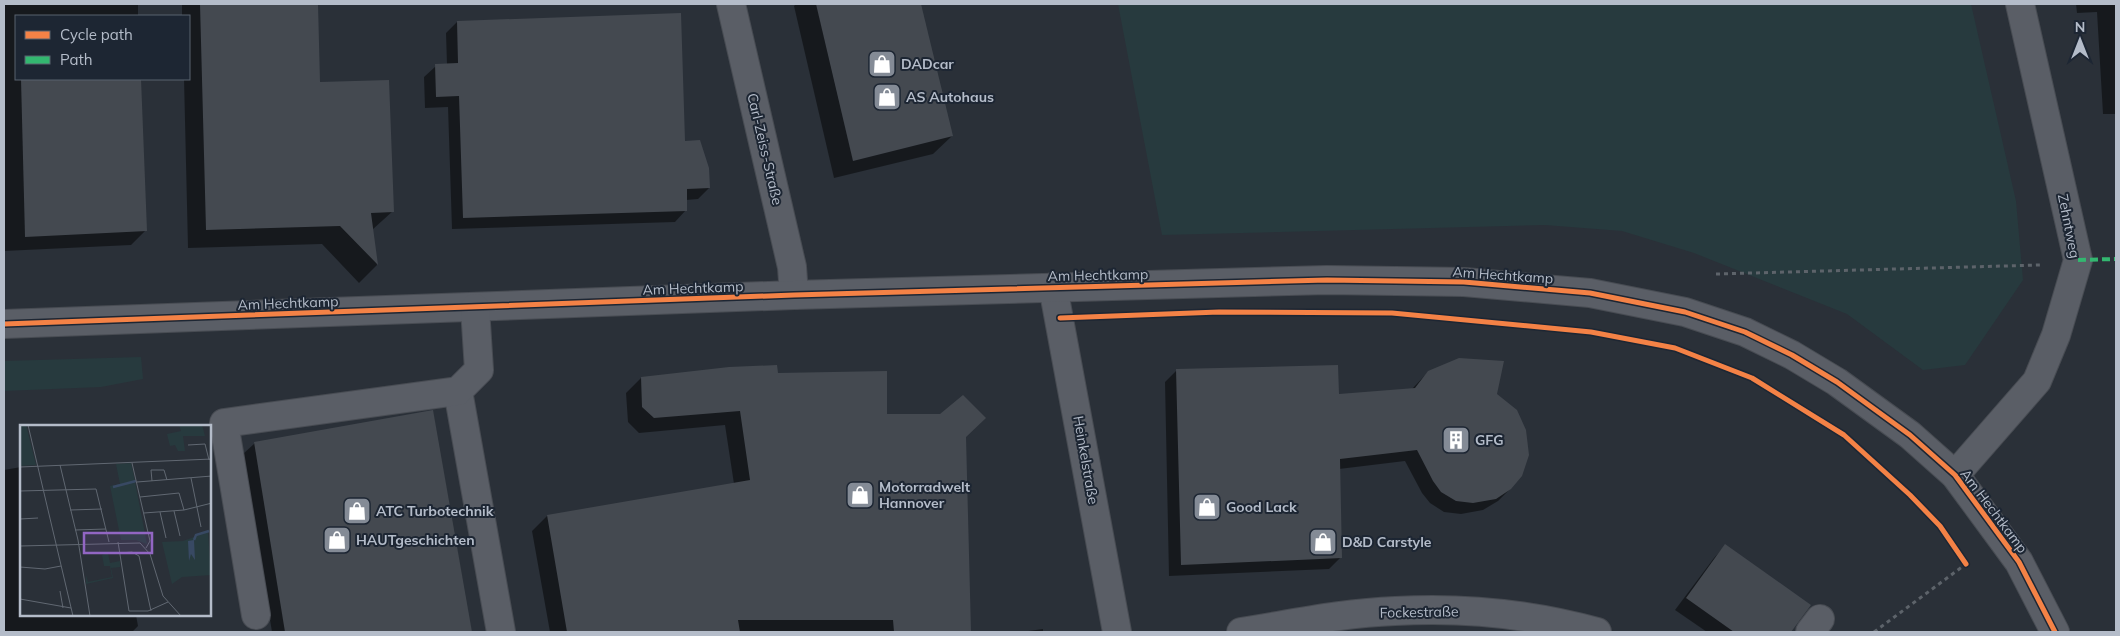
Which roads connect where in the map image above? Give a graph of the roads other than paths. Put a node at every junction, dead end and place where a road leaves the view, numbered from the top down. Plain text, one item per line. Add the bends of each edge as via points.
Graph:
1 (731, 4) edge
2 (2020, 4) edge
3 (1053, 287) junction
4 (794, 295) junction
5 (475, 308) junction
6 (4, 324) edge
7 (458, 391) junction
8 (1955, 475) junction
9 (256, 615) dead end
10 (501, 632) edge
11 (1117, 632) edge
12 (1241, 632) edge
13 (1597, 632) edge
14 (2055, 632) edge

1 - 4 street, Carl-Zeiss-Straße via 792,267
2 - 8 street, Zehntweg via 2078,260 2056,335 2037,381
3 - 4 street, Am Hechtkamp
3 - 8 street, Am Hechtkamp via 1404,280 1512,285 1635,301 1685,312 1745,332 1792,355 1837,382 1910,435
3 - 11 street, Heinkelstraße
4 - 5 street, Am Hechtkamp
5 - 6 street, Am Hechtkamp
5 - 7 street via 479,370
7 - 9 street via 224,423
7 - 10 street
8 - 14 street, Am Hechtkamp via 2018,562
12 - 13 street, Fockestraße via 1359,614 1444,609 1554,620

